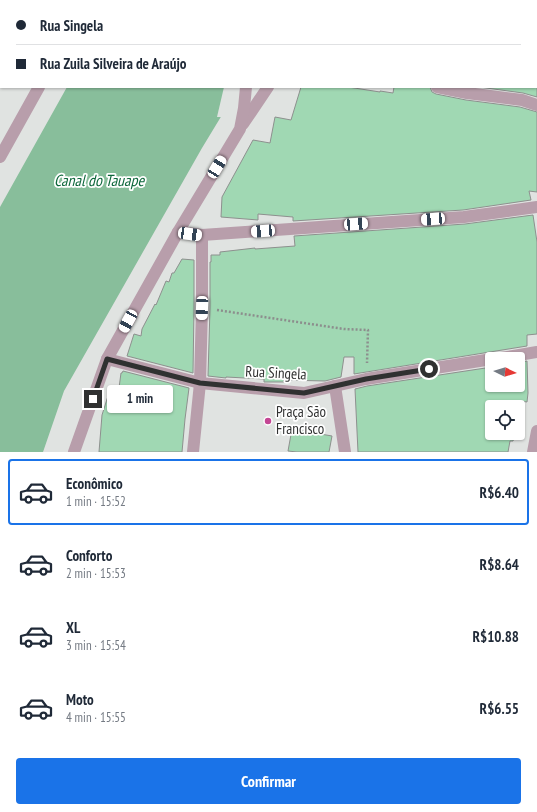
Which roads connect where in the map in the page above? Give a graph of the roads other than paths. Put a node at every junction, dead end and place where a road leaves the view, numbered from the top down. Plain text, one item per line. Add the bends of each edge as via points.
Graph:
1 (36, 88) edge
2 (267, 88) edge
3 (447, 88) edge
4 (246, 89) edge
5 (468, 90) edge
6 (537, 105) edge
7 (240, 129) junction
8 (0, 157) edge
9 (537, 207) edge
10 (178, 232) junction
11 (202, 235) junction
12 (537, 352) edge
13 (525, 354) edge
14 (107, 359) junction
15 (485, 360) edge
16 (200, 383) junction
17 (335, 386) junction
18 (537, 432) edge
19 (74, 452) edge
20 (193, 452) edge
21 (345, 452) edge
22 (533, 452) edge

1 - 8 street
2 - 7 street
3 - 5 street
4 - 7 street
5 - 6 street
7 - 10 street
9 - 11 street via 464,217
10 - 11 street
10 - 14 street
11 - 16 street
12 - 13 street, Rua Singela
14 - 16 street, Rua Singela
14 - 19 street
15 - 17 street, Rua Singela
16 - 17 street, Rua Singela via 304,393
16 - 20 street
17 - 21 street
18 - 22 street

